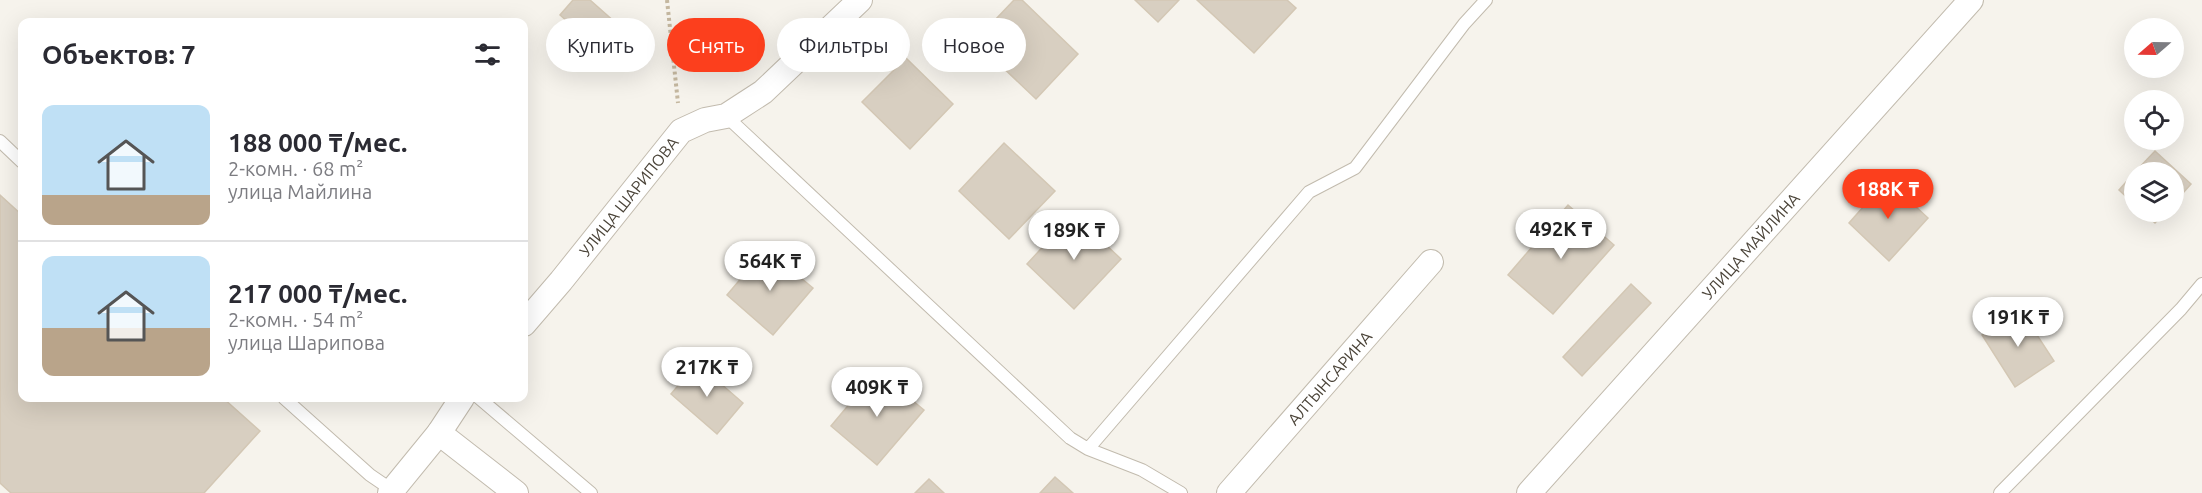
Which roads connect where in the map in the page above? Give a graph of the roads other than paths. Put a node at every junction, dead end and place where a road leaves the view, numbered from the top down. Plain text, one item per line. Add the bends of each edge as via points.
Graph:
1 (860, 0) edge
2 (1486, 0) edge
3 (1971, 0) edge
4 (726, 116) junction
5 (0, 141) edge
6 (18, 158) edge
7 (1431, 262) dead end
8 (2202, 284) edge
9 (528, 319) edge
10 (288, 402) edge
11 (459, 402) edge
12 (484, 402) edge
13 (439, 433) junction
14 (1088, 449) junction
15 (391, 492) edge
16 (516, 493) edge
17 (591, 493) edge
18 (1181, 493) edge
19 (1229, 493) edge
20 (1530, 493) edge
21 (2000, 493) edge

1 - 4 street, УЛИЦА ШАРИПОВА via 763,92
2 - 14 lane via 1355,168 1309,192
3 - 20 street, УЛИЦА МАЙЛИНА
4 - 9 street, УЛИЦА ШАРИПОВА via 681,131
4 - 14 lane via 1070,438
5 - 6 lane
7 - 19 street, АЛТЫНСАРИНА
8 - 21 lane
10 - 15 lane
11 - 13 street
12 - 17 lane
13 - 15 street
13 - 16 street
14 - 18 lane via 1142,470

